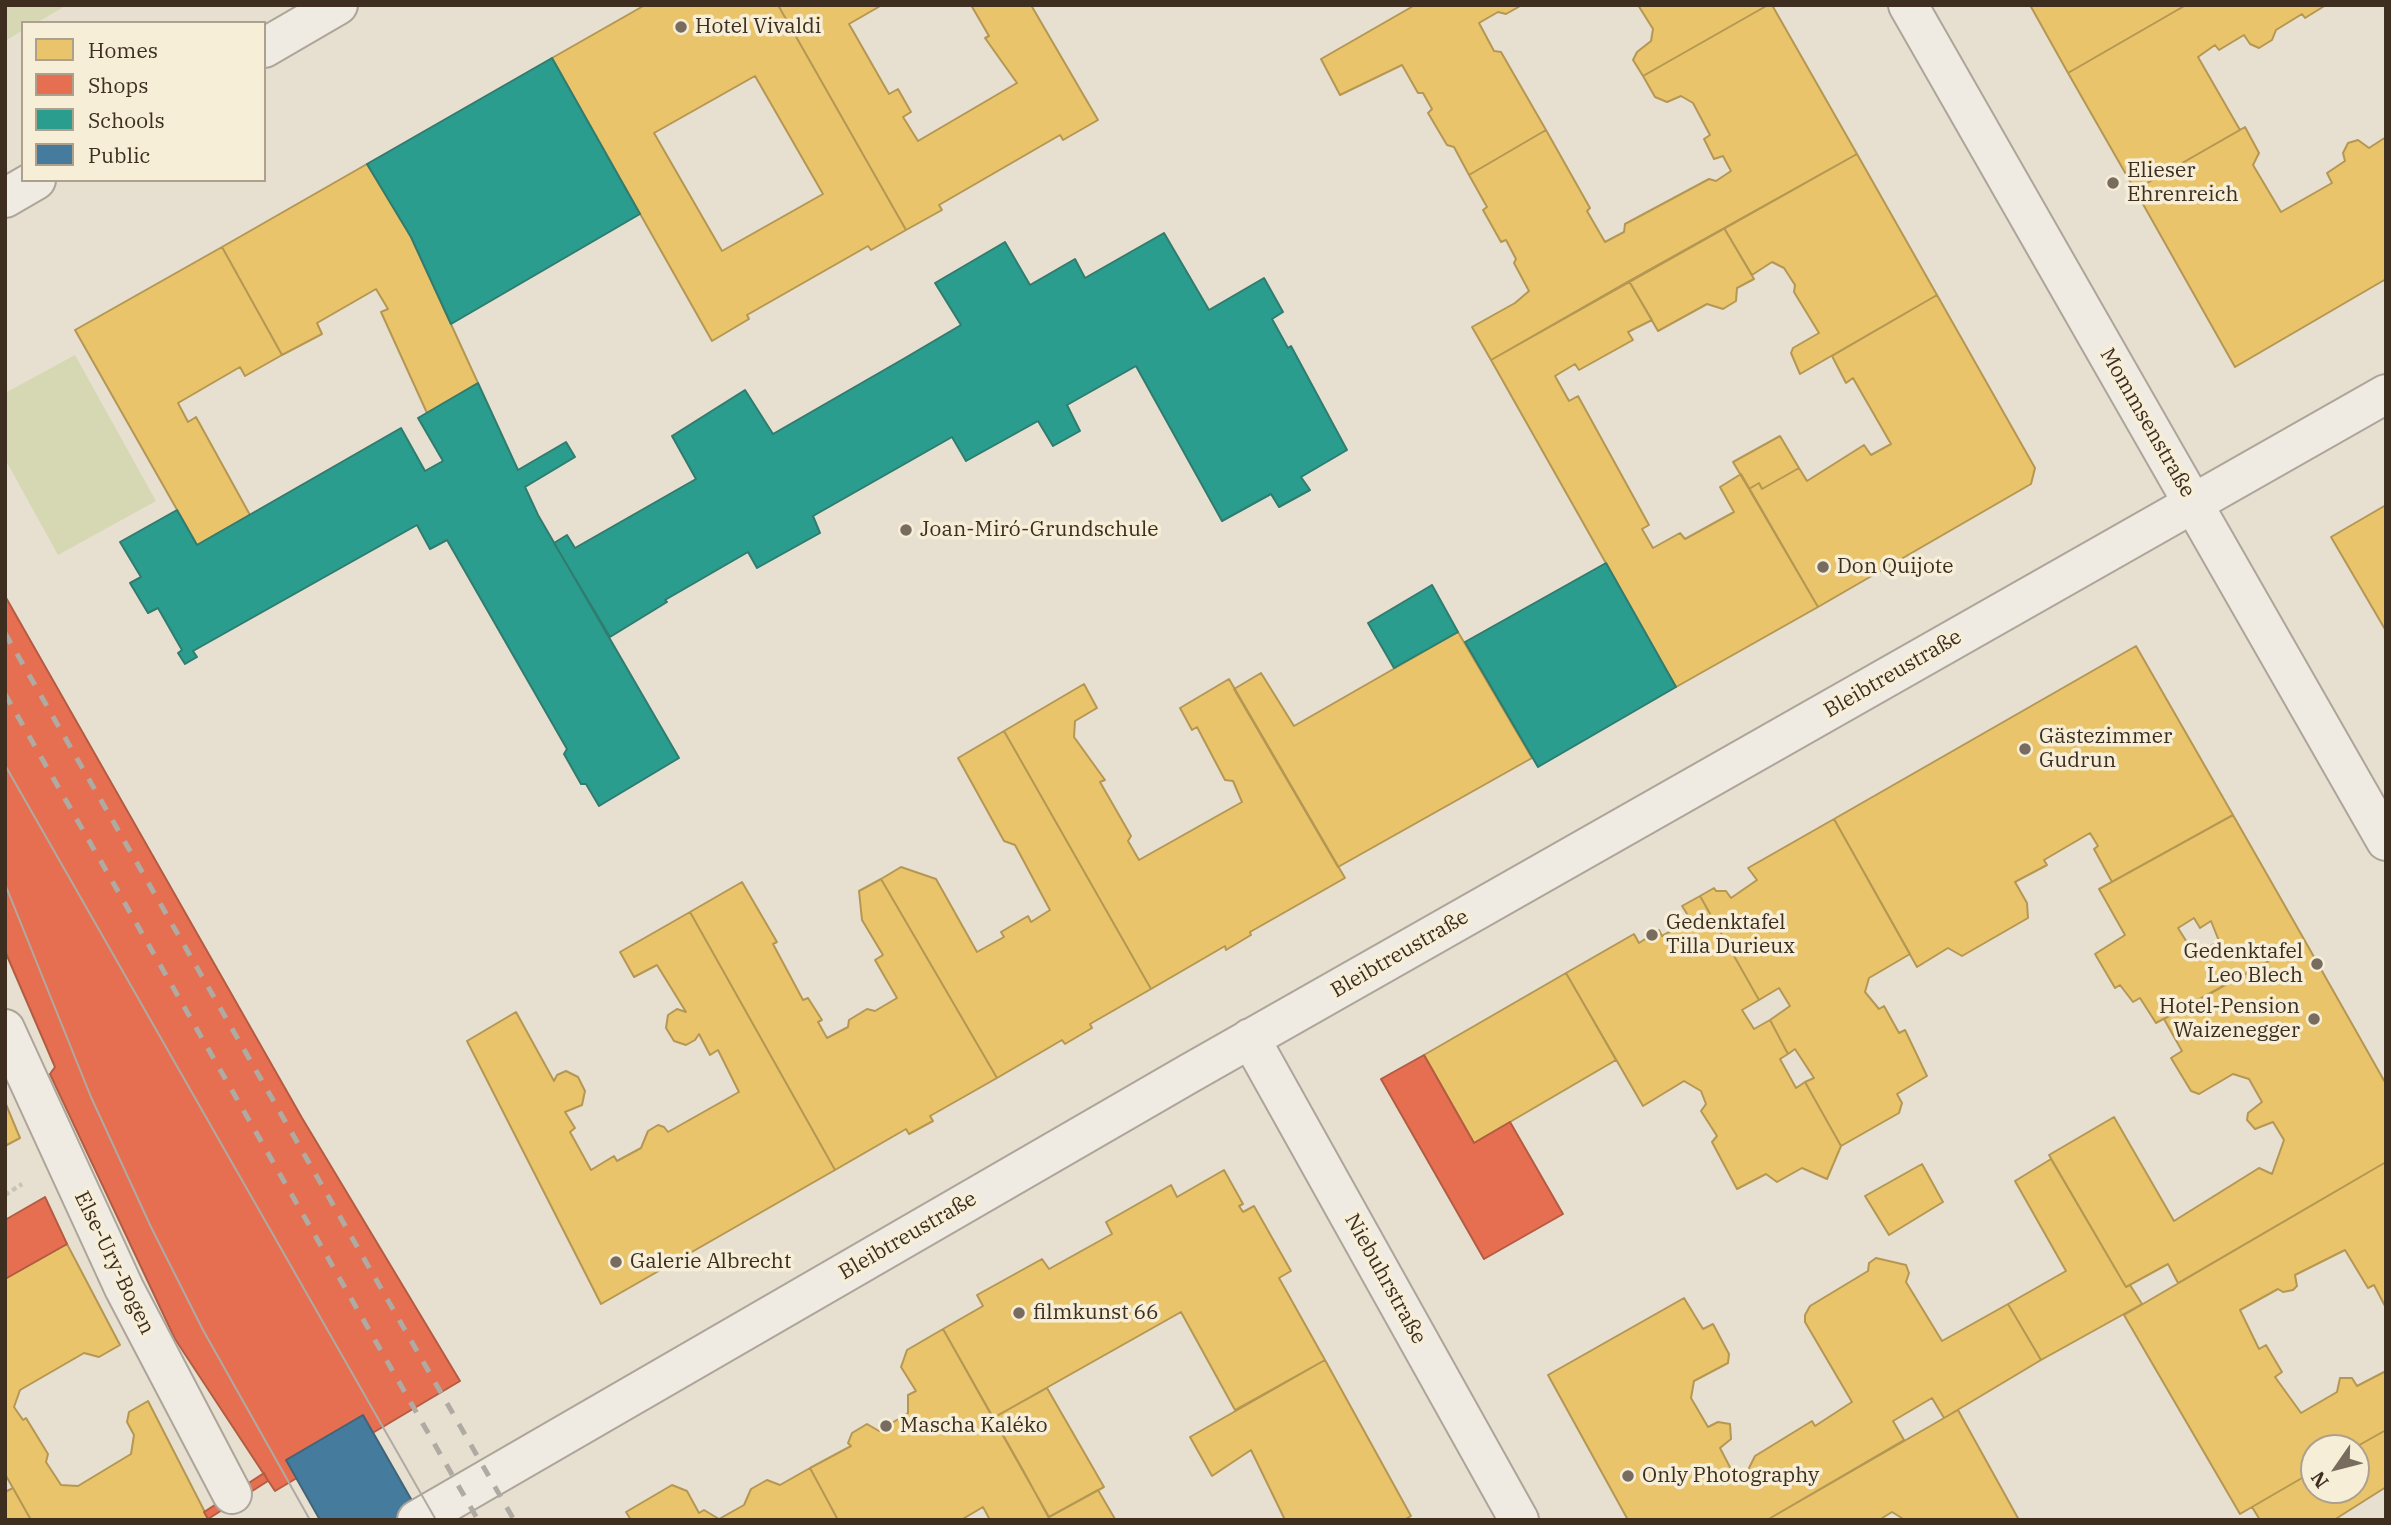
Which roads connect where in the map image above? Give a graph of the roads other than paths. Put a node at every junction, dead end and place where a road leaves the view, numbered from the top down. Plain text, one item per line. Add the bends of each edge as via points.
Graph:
1 (338, 5) edge
2 (1908, 5) edge
3 (266, 47) edge
4 (33, 182) edge
5 (5, 198) edge
6 (2386, 394) edge
7 (2193, 503) junction
8 (2386, 841) edge
9 (5, 1028) edge
10 (1250, 1038) junction
11 (238, 1505) edge
12 (417, 1520) edge
13 (1519, 1520) edge

1 - 3 street
2 - 7 street, Mommsenstraße
4 - 5 street
6 - 7 street, Bleibtreustraße
7 - 8 street, Mommsenstraße
7 - 10 street, Bleibtreustraße
9 - 11 street, Else-Ury-Bogen via 124,1288
10 - 12 street, Bleibtreustraße
10 - 13 street, Niebuhrstraße

